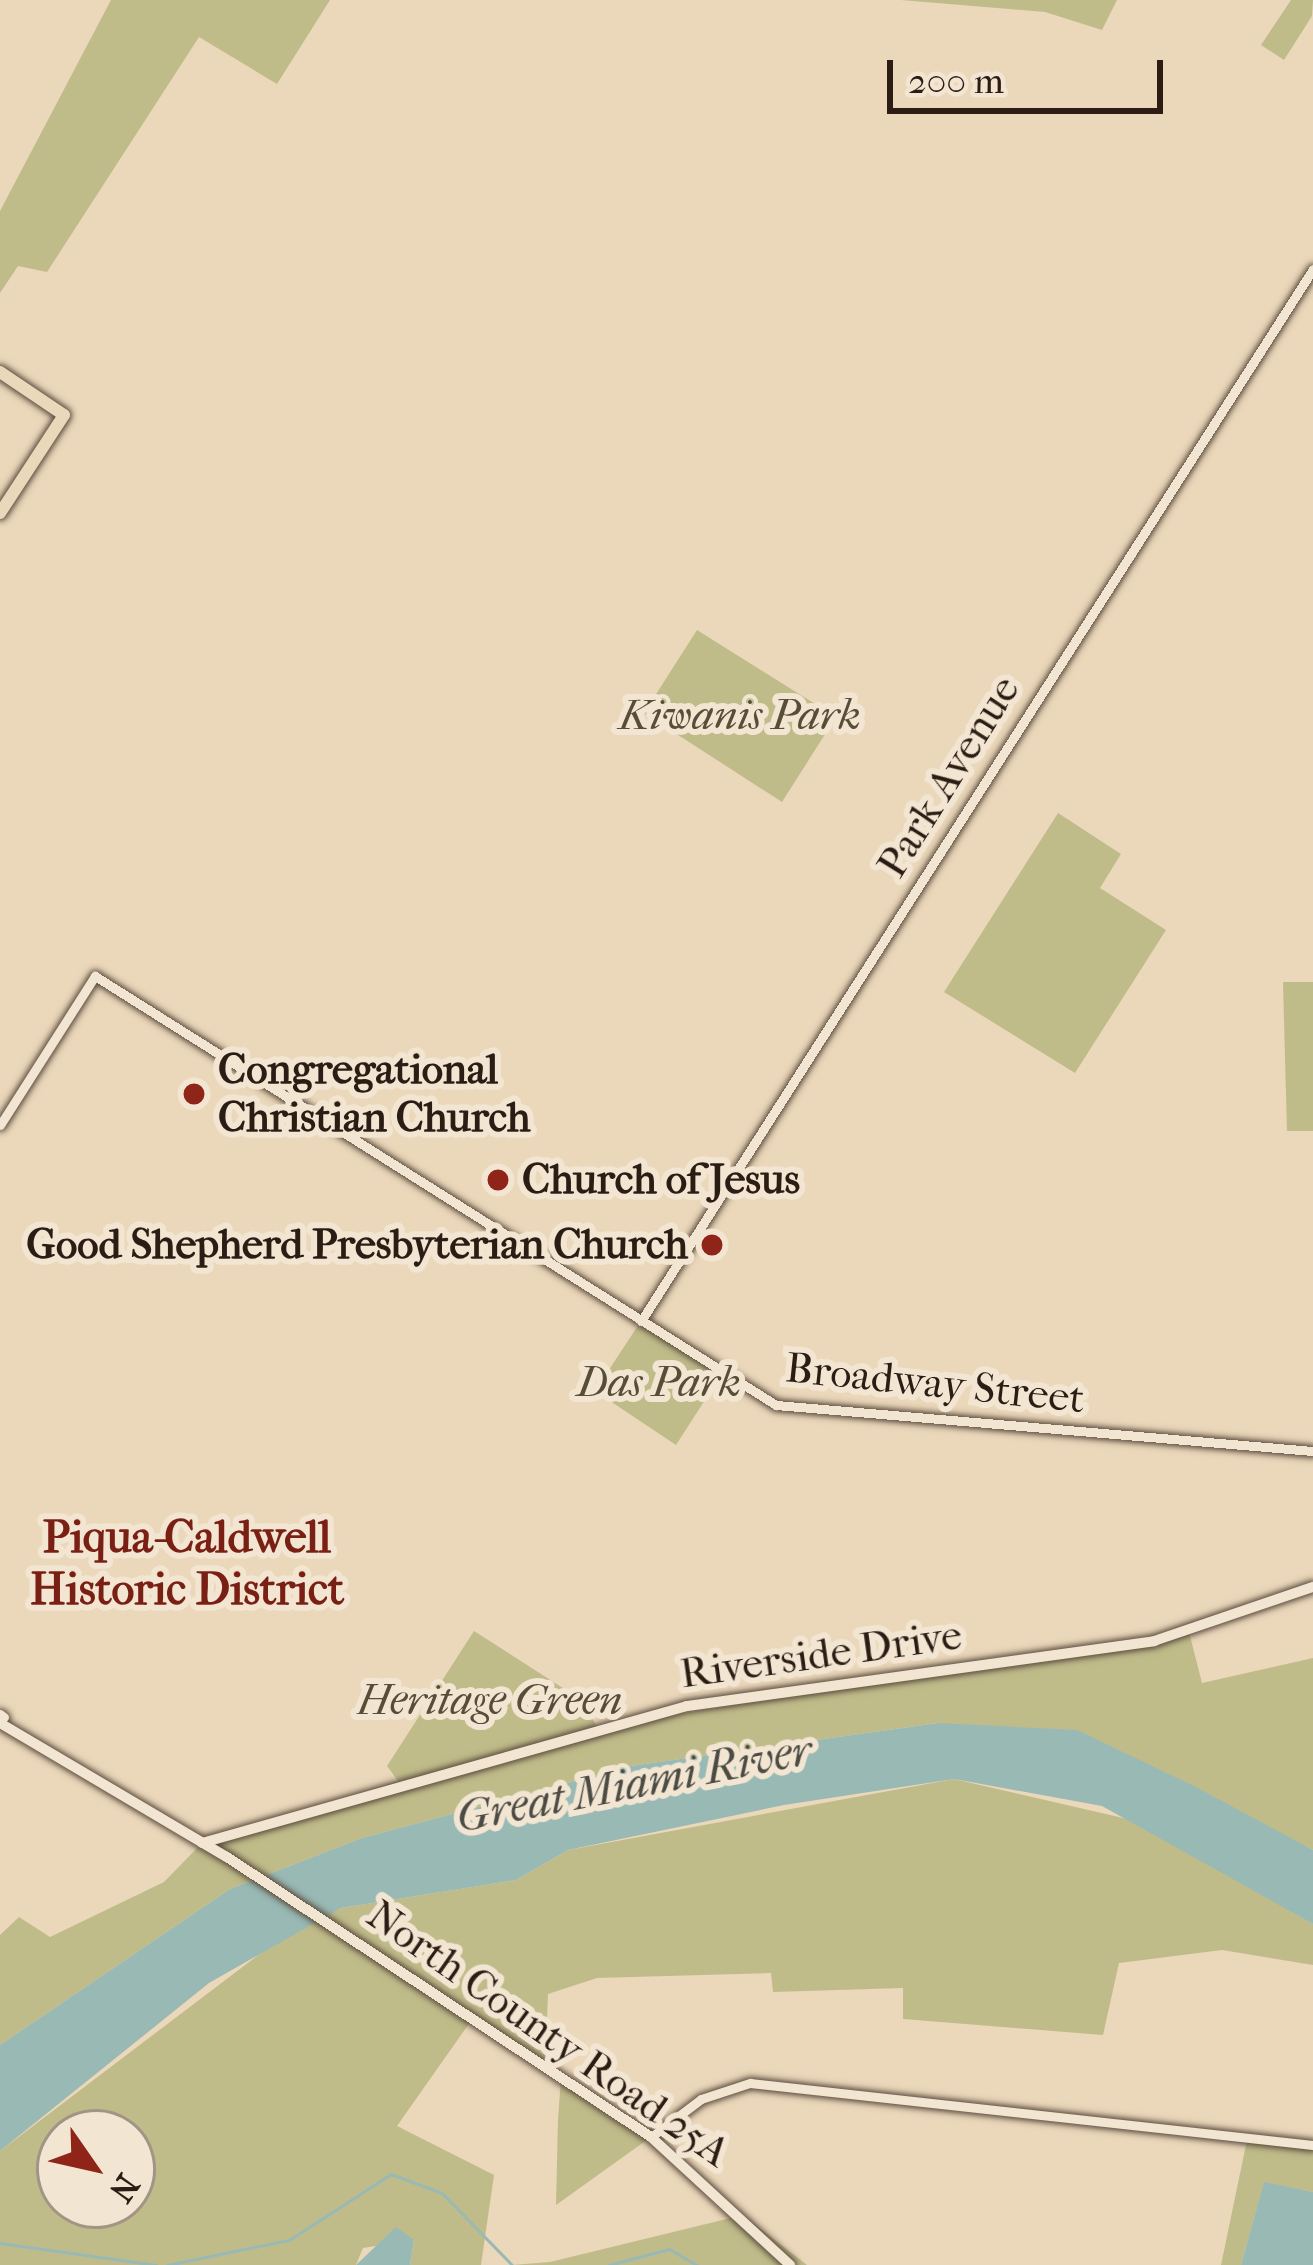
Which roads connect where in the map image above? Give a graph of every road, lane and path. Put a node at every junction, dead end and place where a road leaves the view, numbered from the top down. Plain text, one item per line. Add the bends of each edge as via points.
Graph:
1 (1313, 268) edge
2 (0, 372) edge
3 (0, 513) edge
4 (0, 1125) edge
5 (641, 1321) junction
6 (1313, 1451) edge
7 (1313, 1587) edge
8 (1, 1718) edge
9 (202, 1843) junction
10 (651, 2137) junction
11 (1313, 2145) edge
12 (786, 2260) edge

1 - 5 street, Park Avenue
2 - 3 main road via 64,415
4 - 5 street, Broadway Street via 95,976
5 - 6 street, Broadway Street via 798,1411
7 - 9 main road, Riverside Drive via 1154,1640 687,1706
8 - 9 main road, North County Road 25A
9 - 10 main road, North County Road 25A
10 - 11 street via 700,2099 751,2083
10 - 12 main road, North County Road 25A

